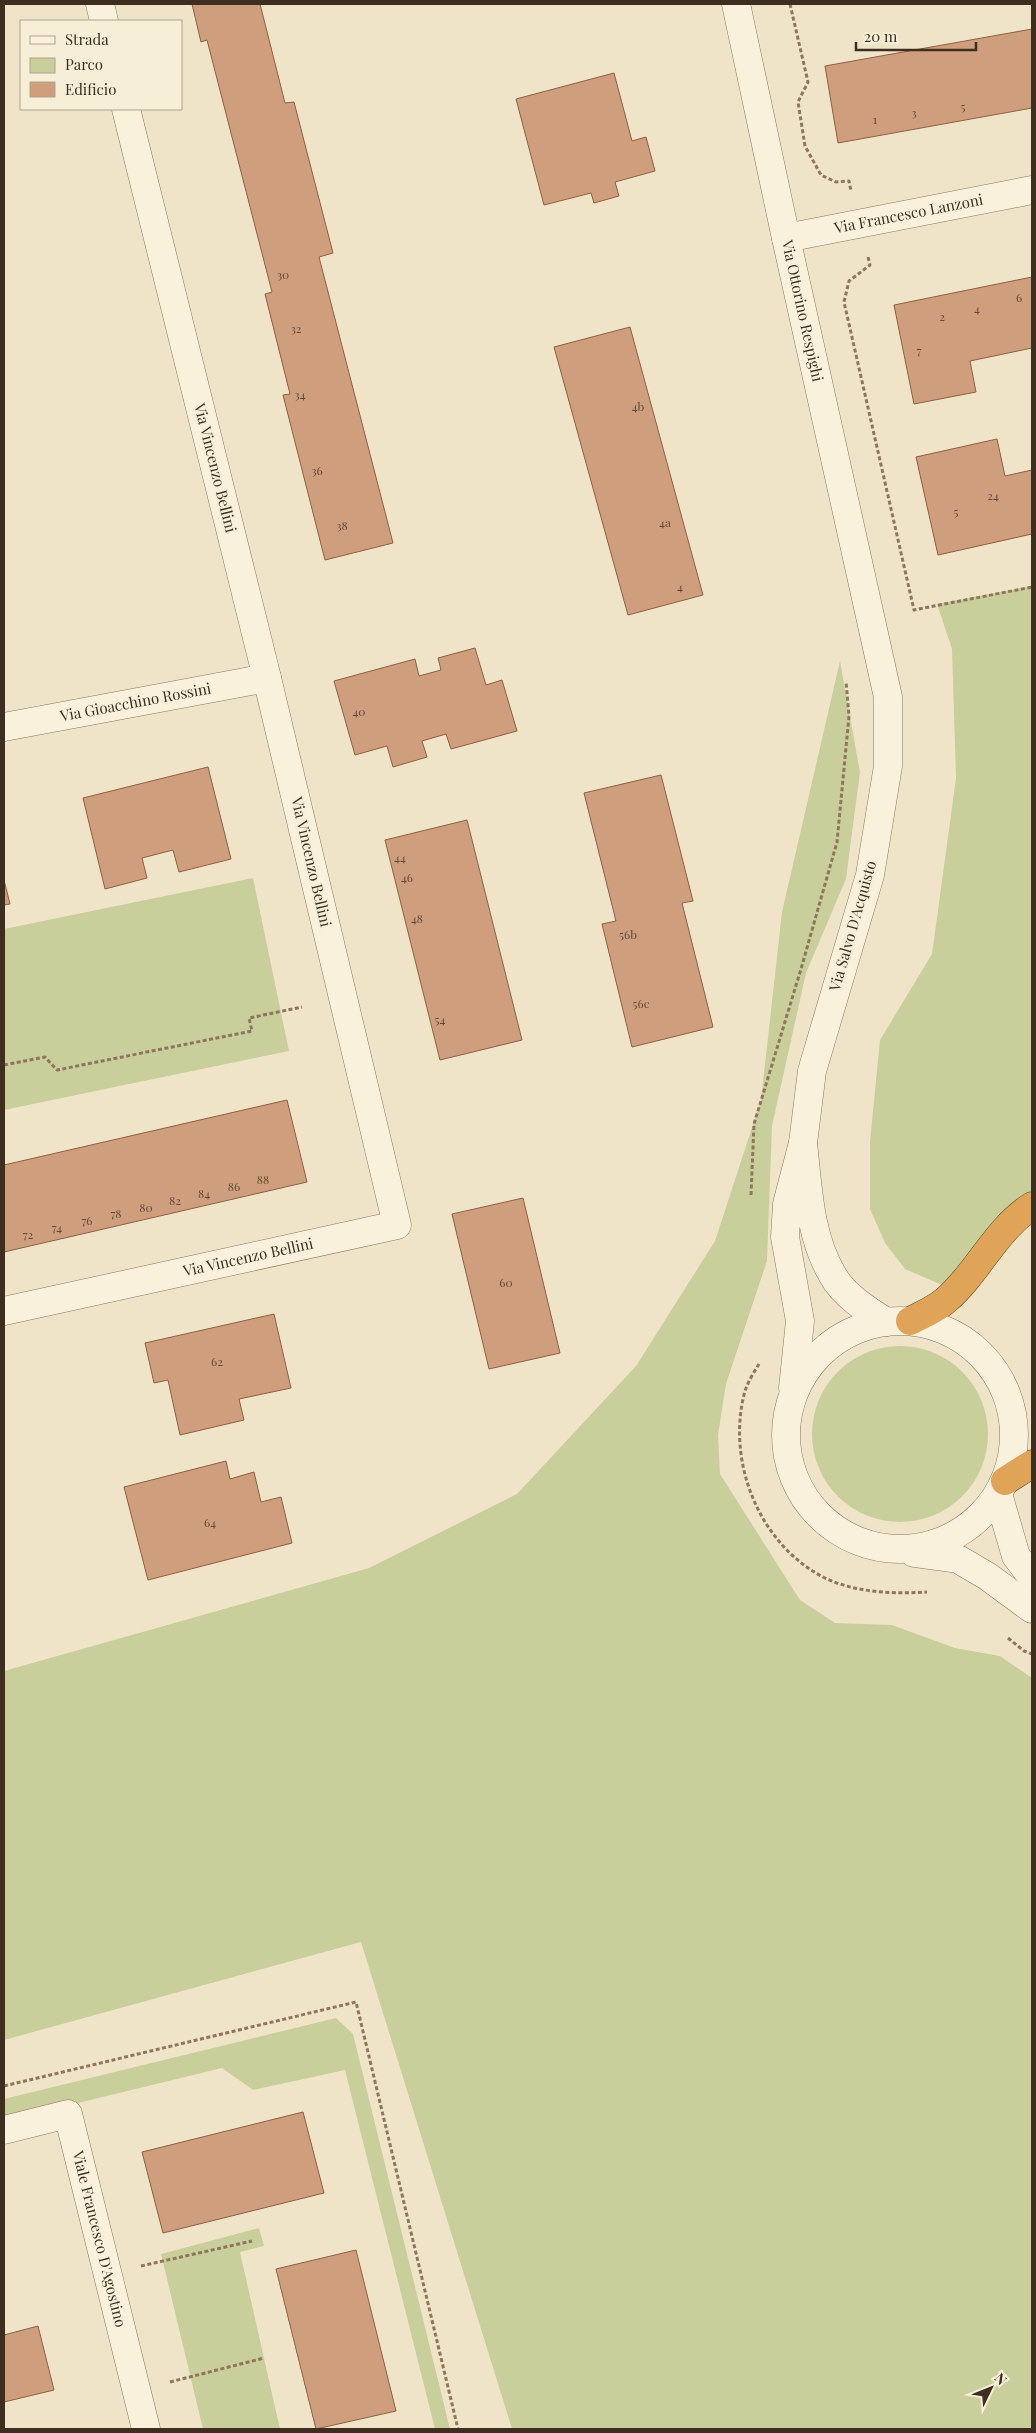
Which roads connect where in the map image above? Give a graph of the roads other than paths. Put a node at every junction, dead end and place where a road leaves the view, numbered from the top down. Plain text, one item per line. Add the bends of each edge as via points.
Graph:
1 (100, 4) edge
2 (736, 4) edge
3 (104, 20) edge
4 (126, 110) edge
5 (1032, 190) edge
6 (786, 238) junction
7 (872, 618) joint
8 (267, 678) junction
9 (4, 726) edge
10 (803, 1143) junction
11 (1032, 1206) edge
12 (4, 1311) edge
13 (898, 1321) junction
14 (792, 1397) junction
15 (1032, 1464) edge
16 (1002, 1488) junction
17 (891, 1549) junction
18 (1032, 1577) edge
19 (1032, 1608) edge
20 (4, 2130) edge
21 (146, 2429) edge

1 - 3 street
2 - 6 street, Via Ottorino Respighi
4 - 8 street, Via Vincenzo Bellini
5 - 6 street, Via Francesco Lanzoni
6 - 7 street, Via Ottorino Respighi
7 - 10 street, Via Salvo D'Acquisto via 888,697 888,766 870,875 812,1071
8 - 9 street, Via Gioacchino Rossini
8 - 12 street, Via Vincenzo Bellini via 397,1225
10 - 13 street via 812,1218 832,1275 861,1306
10 - 14 street via 787,1204 785,1237 800,1320
11 - 13 highway via 995,1240 946,1300
13 - 14 street via 864,1327 833,1342 811,1364
13 - 16 street via 932,1326 962,1339 996,1373 1014,1422 1012,1460
14 - 17 street via 786,1444 793,1476 804,1496 820,1517 840,1532 863,1543
15 - 16 highway
16 - 17 street via 975,1522 946,1540 924,1547
16 - 18 street via 1016,1556
17 - 19 street via 958,1559
20 - 21 street, Viale Francesco D'Agostino via 68,2114

